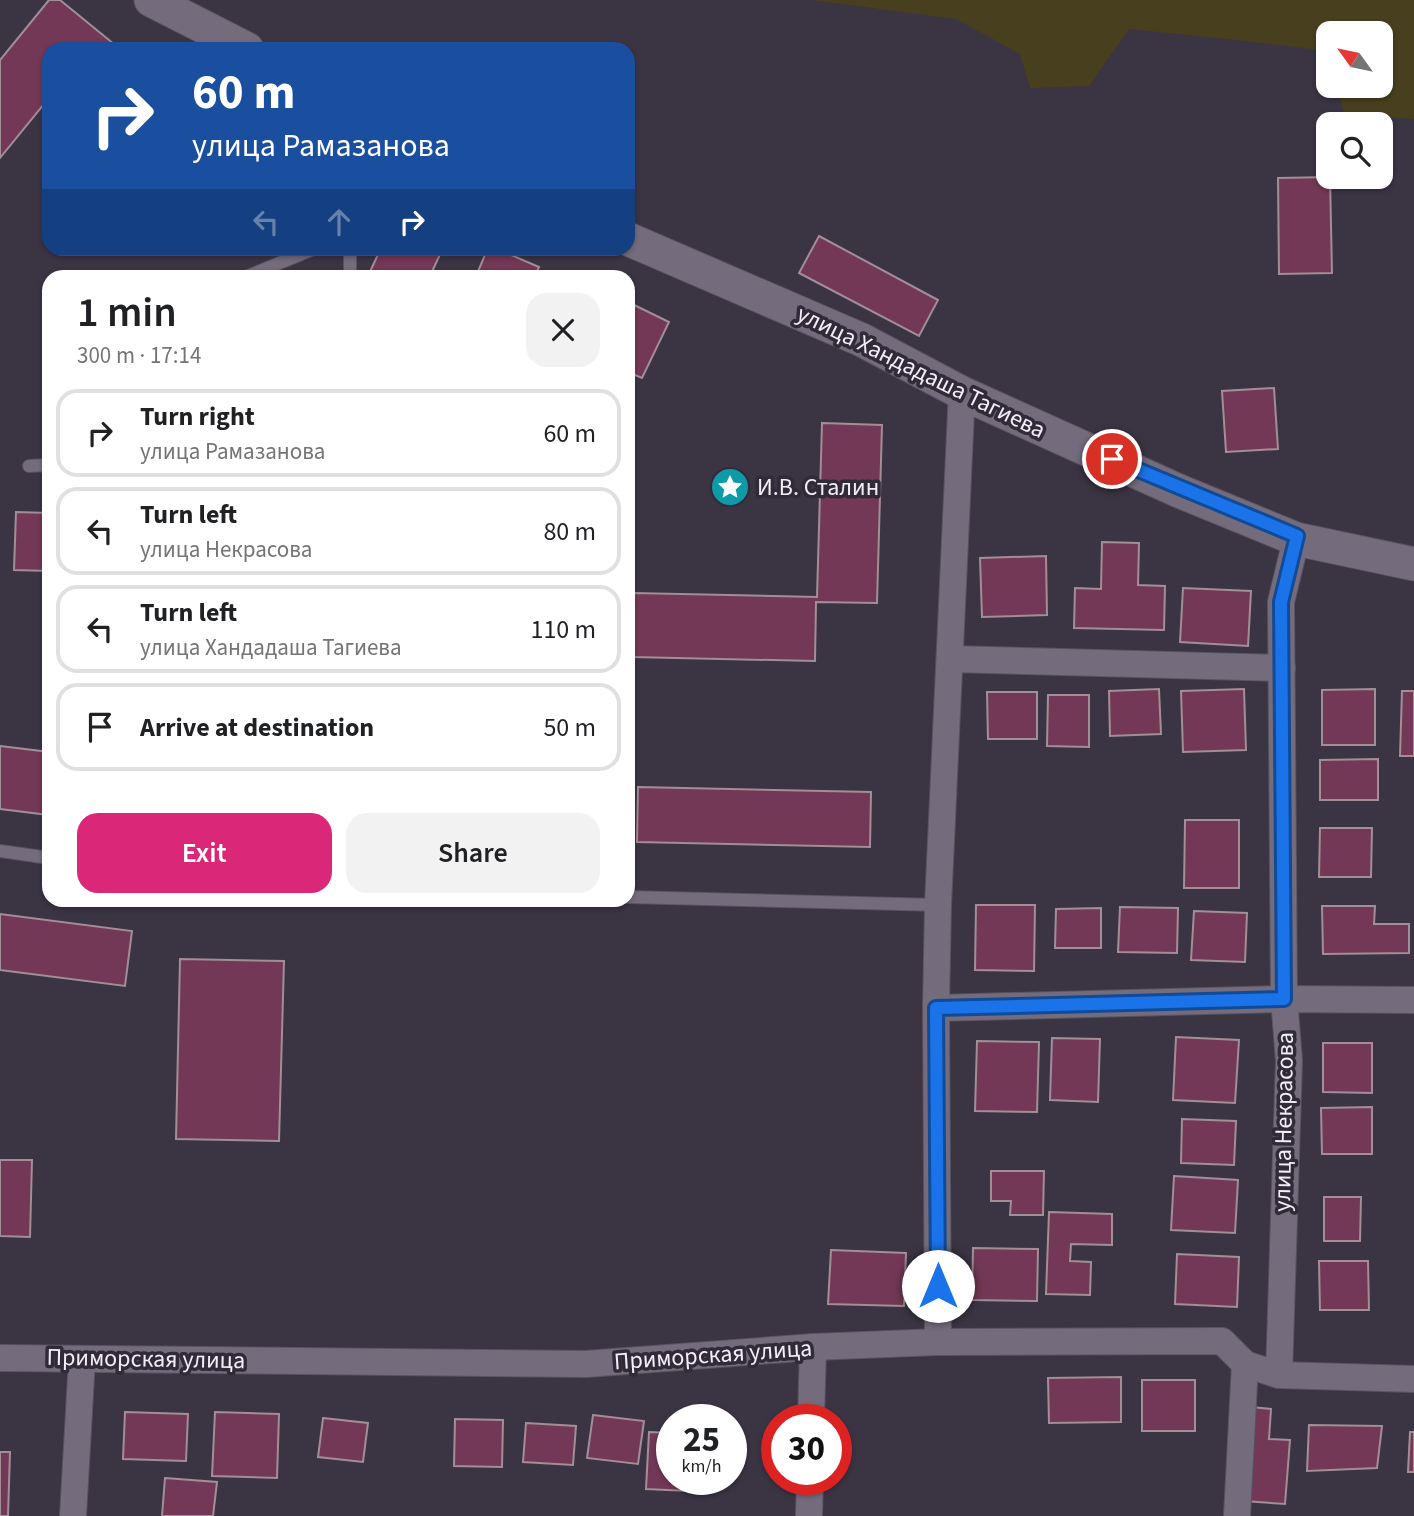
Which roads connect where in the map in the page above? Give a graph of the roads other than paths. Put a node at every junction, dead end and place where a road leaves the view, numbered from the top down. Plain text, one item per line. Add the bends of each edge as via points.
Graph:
1 (151, 0) edge
2 (160, 0) edge
3 (233, 42) edge
4 (241, 42) edge
5 (635, 241) edge
6 (297, 256) edge
7 (263, 270) edge
8 (962, 392) junction
9 (42, 465) edge
10 (29, 466) dead end
11 (1297, 537) junction
12 (1414, 562) edge
13 (950, 659) junction
14 (1282, 668) junction
15 (0, 851) edge
16 (42, 857) edge
17 (635, 897) edge
18 (938, 905) junction
19 (1284, 999) junction
20 (1414, 1000) edge
21 (936, 1008) junction
22 (938, 1342) junction
23 (813, 1347) junction
24 (0, 1358) edge
25 (82, 1359) junction
26 (1245, 1364) junction
27 (1279, 1375) junction
28 (1414, 1379) edge
29 (811, 1404) edge
30 (810, 1495) edge
31 (73, 1516) edge
32 (809, 1516) edge
33 (1237, 1516) edge

1 - 3 street
2 - 4 street
5 - 8 street, улица Хандадаша Тагиева via 864,338
6 - 7 lane
8 - 11 street, улица Хандадаша Тагиева
8 - 13 street
9 - 10 lane
11 - 12 street, улица Хандадаша Тагиева
11 - 14 street, улица Некрасова via 1281,602
13 - 14 street
13 - 18 street
14 - 19 street, улица Некрасова
15 - 16 lane
17 - 18 lane
18 - 21 street
19 - 20 street
19 - 21 street
19 - 27 street, улица Некрасова via 1289,1060
21 - 22 street
22 - 23 street, Приморская улица
22 - 26 street, Приморская улица via 1222,1340
23 - 25 street, Приморская улица via 586,1364
23 - 29 street
24 - 25 street, Приморская улица
25 - 31 street
26 - 27 street, Приморская улица
26 - 33 street
27 - 28 street, Приморская улица
30 - 32 street

